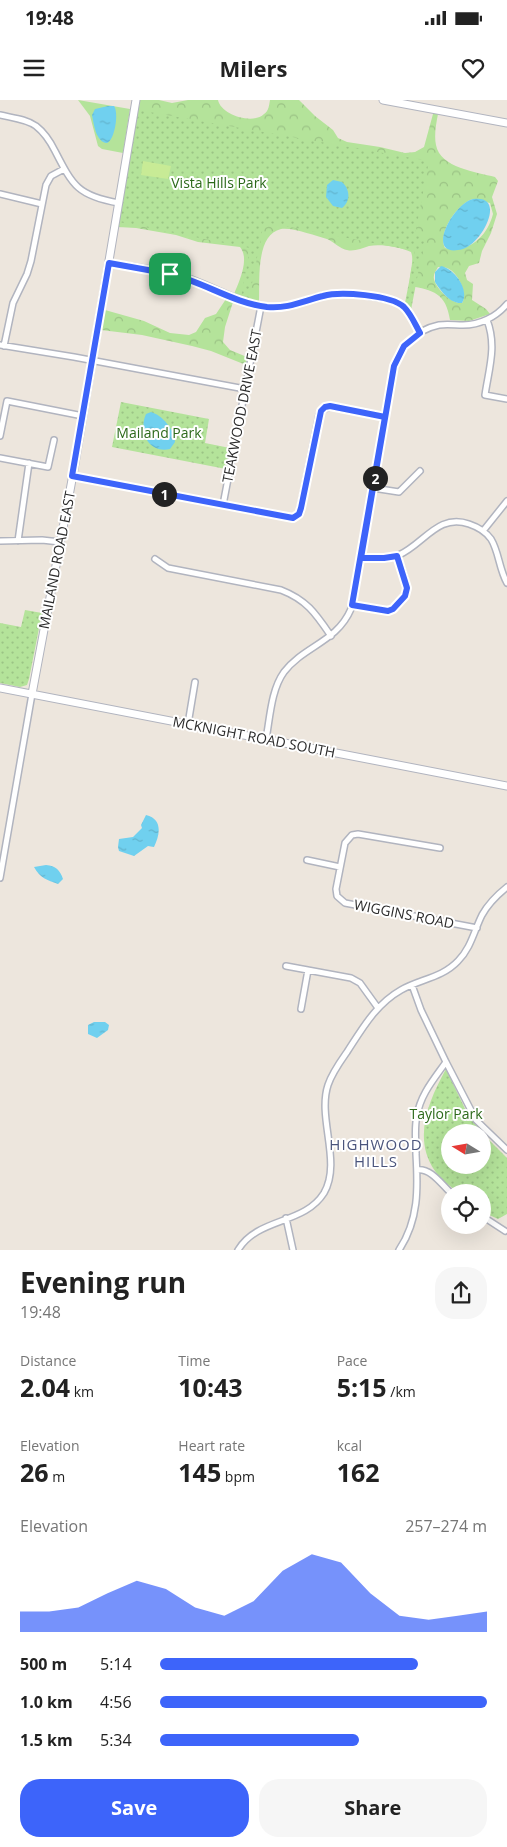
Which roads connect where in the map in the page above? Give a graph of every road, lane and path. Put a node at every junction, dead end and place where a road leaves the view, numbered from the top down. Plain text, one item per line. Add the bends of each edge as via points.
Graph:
1 (136, 100) edge
2 (383, 100) edge
3 (0, 115) edge
4 (507, 123) edge
5 (64, 169) junction
6 (0, 194) edge
7 (119, 203) junction
8 (42, 204) junction
9 (109, 263) junction
10 (507, 304) edge
11 (261, 306) junction
12 (487, 320) junction
13 (420, 333) junction
14 (2, 345) edge
15 (92, 360) junction
16 (245, 390) junction
17 (507, 398) edge
18 (83, 416) junction
19 (385, 417) junction
20 (0, 436) edge
21 (54, 440) dead end
22 (0, 458) edge
23 (29, 464) junction
24 (420, 471) dead end
25 (72, 476) junction
26 (373, 488) junction
27 (507, 501) edge
28 (223, 505) junction
29 (483, 531) junction
30 (0, 540) edge
31 (18, 541) junction
32 (60, 542) junction
33 (397, 556) junction
34 (361, 558) junction
35 (155, 559) dead end
36 (507, 583) edge
37 (352, 605) junction
38 (331, 636) junction
39 (195, 682) dead end
40 (0, 688) edge
41 (32, 694) junction
42 (188, 724) junction
43 (266, 739) junction
44 (507, 786) edge
45 (440, 848) dead end
46 (307, 860) dead end
47 (340, 867) junction
48 (0, 878) edge
49 (507, 887) edge
50 (477, 928) junction
51 (286, 966) dead end
52 (308, 970) junction
53 (412, 985) junction
54 (378, 1008) junction
55 (301, 1009) dead end
56 (446, 1062) junction
57 (507, 1150) edge
58 (417, 1170) junction
59 (442, 1184) edge
60 (286, 1218) junction
61 (491, 1222) edge
62 (505, 1231) dead end
63 (238, 1250) edge
64 (293, 1250) edge
65 (399, 1250) edge

1 - 7 street, MAILAND ROAD EAST
2 - 4 street
3 - 5 street via 24,120 38,128 50,141
5 - 7 street via 82,192
5 - 8 street via 47,181
6 - 8 street
7 - 9 street, MAILAND ROAD EAST
8 - 14 street via 29,268 13,303
9 - 11 street via 181,276
9 - 15 street, MAILAND ROAD EAST
10 - 12 street
11 - 13 street via 287,307 330,294 356,294 401,305
11 - 16 street, TEAKWOOD DRIVE EAST
12 - 13 street via 470,325 439,325
12 - 17 street via 493,345 485,395
13 - 19 street via 407,343 395,362
14 - 15 street
15 - 16 street
15 - 18 street, MAILAND ROAD EAST
16 - 28 street, TEAKWOOD DRIVE EAST
18 - 20 street via 7,401
18 - 25 street, MAILAND ROAD EAST
19 - 26 street
19 - 28 street via 330,406 321,411 301,508 296,517
21 - 23 street via 48,467
22 - 23 street
23 - 31 street
24 - 26 street via 399,492
25 - 28 street
25 - 32 street, MAILAND ROAD EAST
26 - 34 street
27 - 29 street
29 - 33 street via 464,522 444,523
29 - 36 street via 493,542
30 - 31 street
31 - 32 street
32 - 41 street, MAILAND ROAD EAST
33 - 34 street
33 - 37 street via 407,588 405,596 388,611
34 - 37 street
35 - 38 street via 168,568 289,593 310,607
37 - 38 street via 344,622
38 - 43 street via 296,660 282,675 275,691
39 - 42 street
40 - 41 street, MCKNIGHT ROAD SOUTH
41 - 42 street, MCKNIGHT ROAD SOUTH
41 - 48 street
42 - 43 street, MCKNIGHT ROAD SOUTH
43 - 44 street, MCKNIGHT ROAD SOUTH
45 - 47 street, WIGGINS ROAD via 355,834 347,839
46 - 47 street
47 - 50 street, WIGGINS ROAD via 336,893 342,902
49 - 50 street via 487,907
50 - 53 street via 464,954 449,969
51 - 52 street
52 - 54 street via 355,980
52 - 55 street
53 - 54 street
53 - 56 street
54 - 60 street via 328,1085 325,1106 330,1172 326,1189 307,1211
56 - 57 street via 476,1120
56 - 58 street via 419,1107 415,1126
58 - 59 street via 429,1172
58 - 65 street via 415,1216
60 - 63 street via 254,1232
60 - 64 street
61 - 62 street

